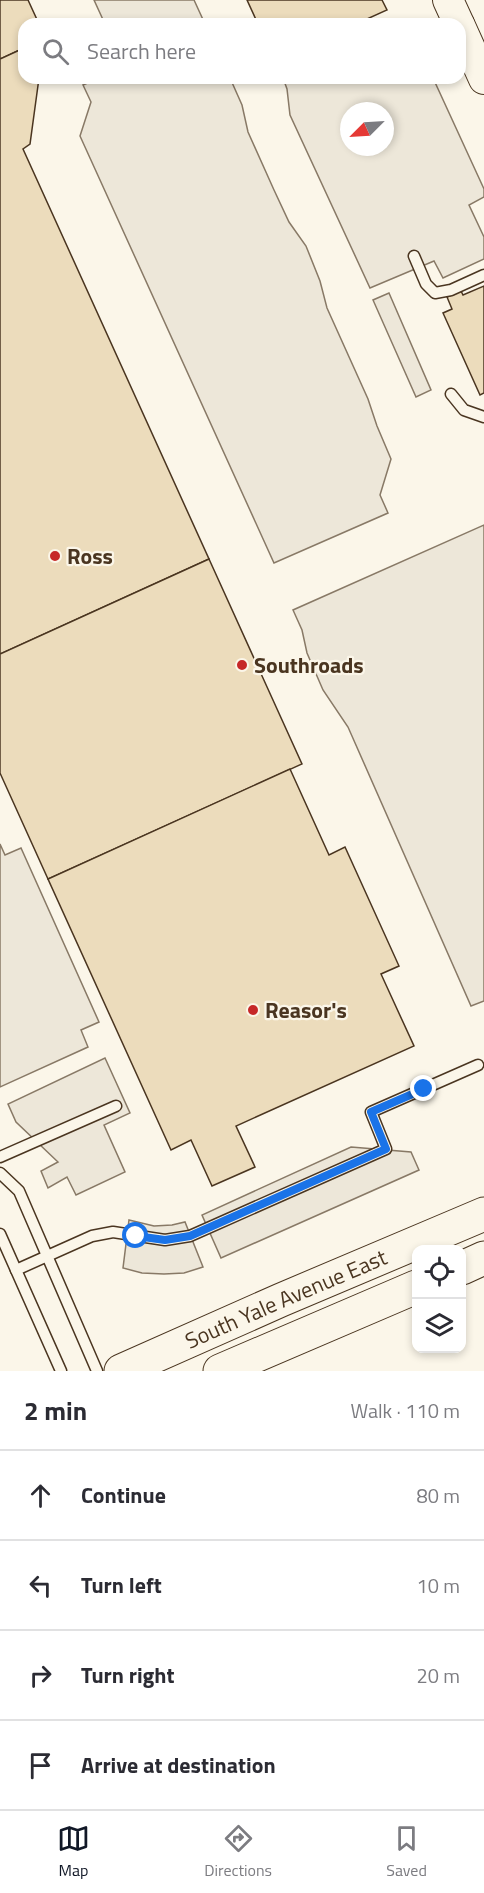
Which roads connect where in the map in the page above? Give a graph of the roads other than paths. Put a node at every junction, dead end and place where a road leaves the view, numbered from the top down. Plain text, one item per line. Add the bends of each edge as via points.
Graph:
1 (448, 0) edge
2 (457, 18) edge
3 (466, 38) edge
4 (484, 79) edge
5 (414, 256) dead end
6 (484, 275) edge
7 (451, 394) dead end
8 (484, 417) edge
9 (478, 1065) dead end
10 (116, 1106) dead end
11 (0, 1156) edge
12 (0, 1173) edge
13 (484, 1214) edge
14 (0, 1234) edge
15 (47, 1256) junction
16 (484, 1258) edge
17 (466, 1266) edge
18 (16, 1270) junction
19 (412, 1289) edge
20 (61, 1371) edge
21 (97, 1371) edge
22 (121, 1371) edge
23 (220, 1371) edge

1 - 2 main road
3 - 4 main road
5 - 6 lane via 426,284 435,293
7 - 8 lane via 464,410
9 - 15 lane via 371,1112 386,1149 190,1236 165,1240 113,1232 92,1236
10 - 11 lane
12 - 15 lane via 19,1191
13 - 22 main road, South Yale Avenue East
14 - 18 lane
15 - 18 lane
15 - 21 lane
16 - 17 main road
18 - 20 lane
19 - 23 main road, South Yale Avenue East

